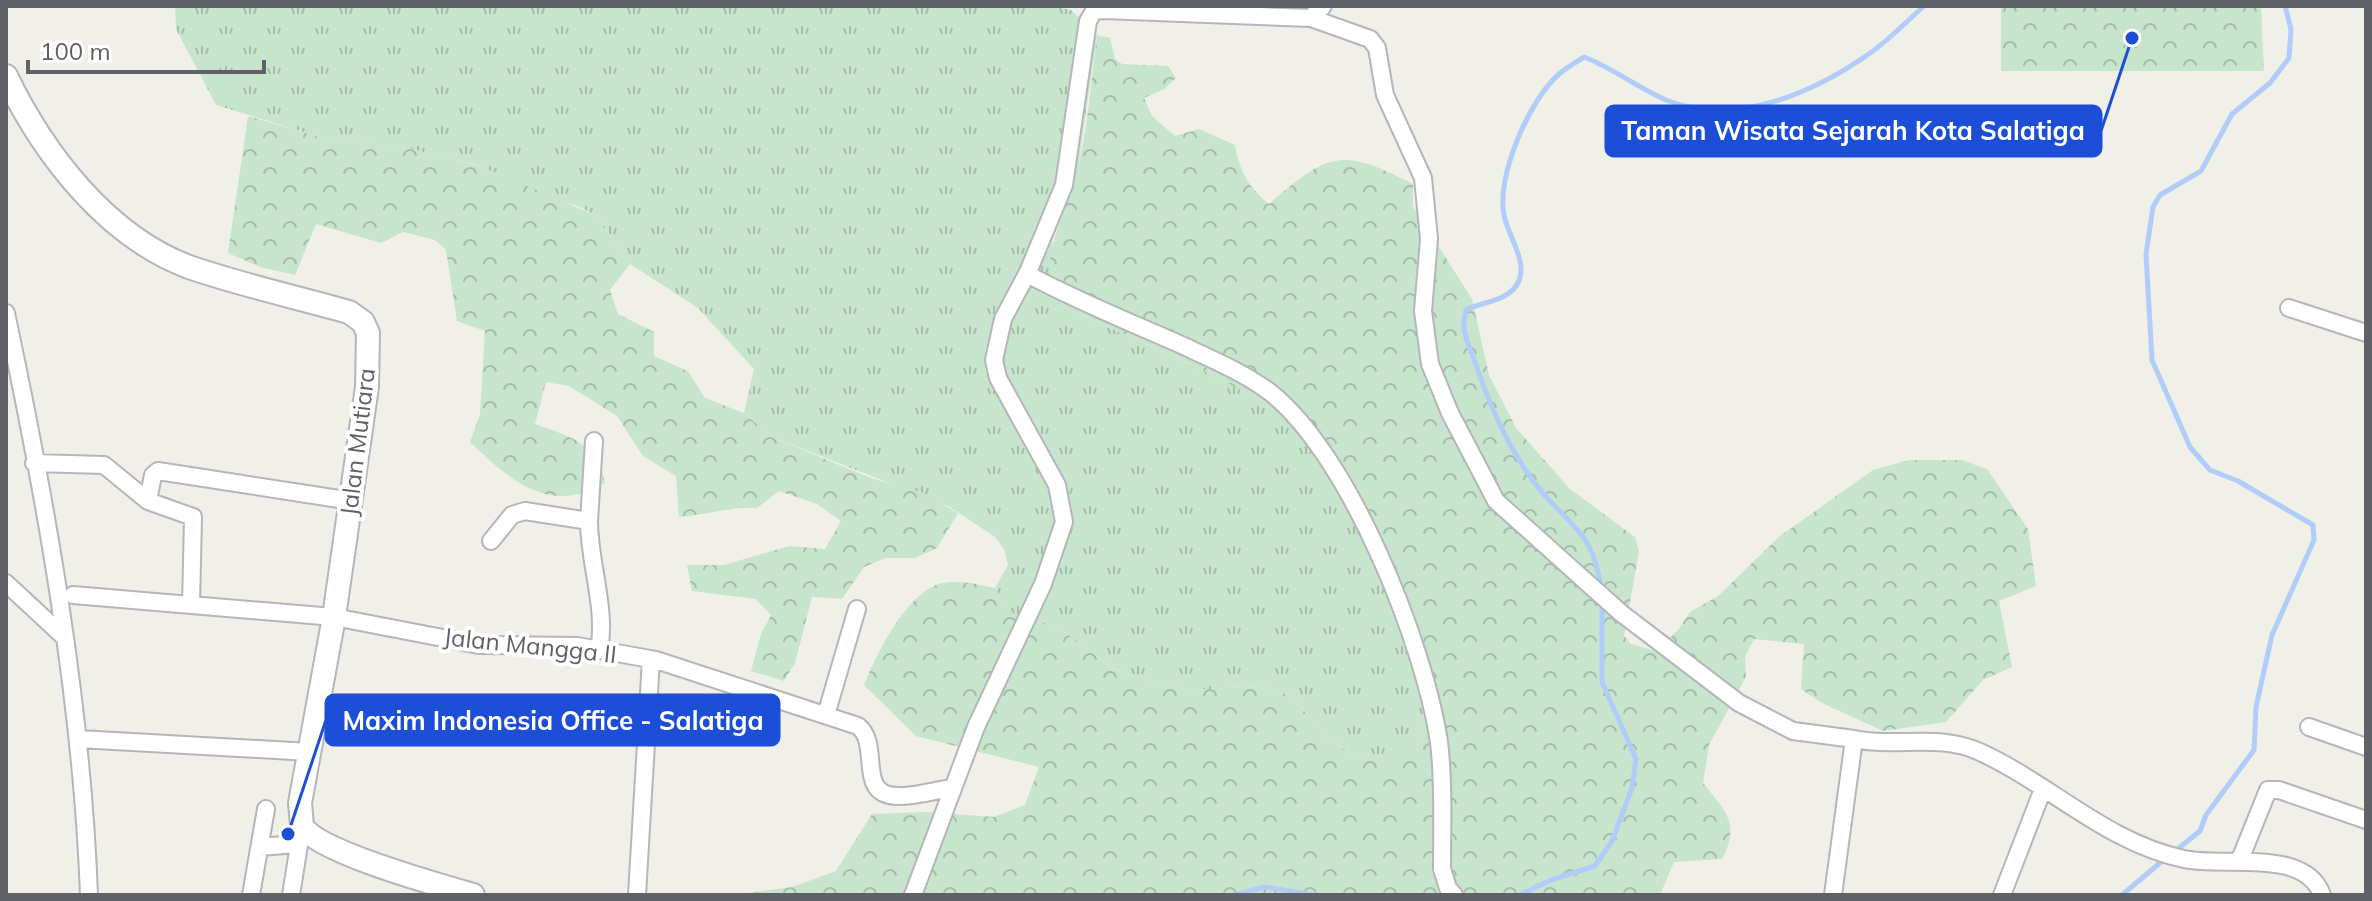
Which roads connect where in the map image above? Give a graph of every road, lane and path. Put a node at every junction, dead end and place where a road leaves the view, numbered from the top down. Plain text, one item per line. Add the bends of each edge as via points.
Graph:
1 (1317, 12) edge
2 (6, 76) edge
3 (1027, 274) junction
4 (2289, 308) dead end
5 (6, 313) edge
6 (2366, 333) edge
7 (594, 441) dead end
8 (34, 463) junction
9 (148, 501) junction
10 (352, 501) junction
11 (589, 521) junction
12 (491, 541) dead end
13 (6, 583) edge
14 (73, 595) dead end
15 (191, 605) junction
16 (857, 609) dead end
17 (334, 617) junction
18 (63, 636) junction
19 (599, 650) junction
20 (651, 659) junction
21 (826, 715) junction
22 (2309, 727) dead end
23 (79, 739) junction
24 (1854, 739) junction
25 (2366, 747) edge
26 (310, 752) junction
27 (953, 788) junction
28 (2043, 789) junction
29 (266, 809) dead end
30 (2366, 820) edge
31 (299, 835) junction
32 (260, 847) junction
33 (2239, 862) junction
34 (1833, 894) edge
35 (89, 895) edge
36 (251, 895) edge
37 (291, 895) edge
38 (473, 895) edge
39 (637, 895) edge
40 (913, 895) edge
41 (1454, 895) edge
42 (1842, 895) edge
43 (2002, 895) edge
44 (2322, 895) edge

1 - 3 street via 1094,11 1081,59 1064,185
1 - 24 street via 1370,39 1377,48 1385,95 1423,178 1429,239 1423,311 1430,364 1496,501 1621,613 1739,703 1793,731
2 - 10 street, Jalan Mutiara via 25,114 76,183 145,245 188,266 349,312 363,322 368,333 367,387
3 - 27 street via 1003,319 994,360 998,378 1057,485 1064,522 1043,584
3 - 41 street via 1241,372 1272,394 1313,440 1388,571 1413,640 1439,743 1442,869
4 - 6 street
5 - 8 street
7 - 11 street
8 - 9 street via 102,464
8 - 18 street
9 - 10 street via 152,476 158,471
9 - 15 street via 194,518
10 - 17 street, Jalan Mutiara
11 - 12 street via 525,511 512,515
11 - 19 street via 603,630
13 - 18 street
14 - 15 street, Jalan Mangga II
15 - 17 street, Jalan Mangga II
16 - 21 street
17 - 19 street, Jalan Mangga II via 479,645
17 - 26 street, Jalan Mutiara
18 - 23 street
19 - 20 street, Jalan Mangga II
20 - 21 street, Jalan Mangga II
20 - 39 street
21 - 27 street, Jalan Mangga II via 867,733 877,789 900,796
22 - 25 street
23 - 26 street
23 - 35 street
24 - 28 street via 1960,744
24 - 34 street
26 - 31 street, Jalan Mutiara
27 - 40 street
28 - 33 street via 2128,839 2163,853 2186,860
28 - 43 street
29 - 32 street
30 - 33 street via 2268,790
31 - 32 street
31 - 37 street
31 - 38 street
32 - 36 street
33 - 44 street via 2299,869 2318,883
34 - 42 street

